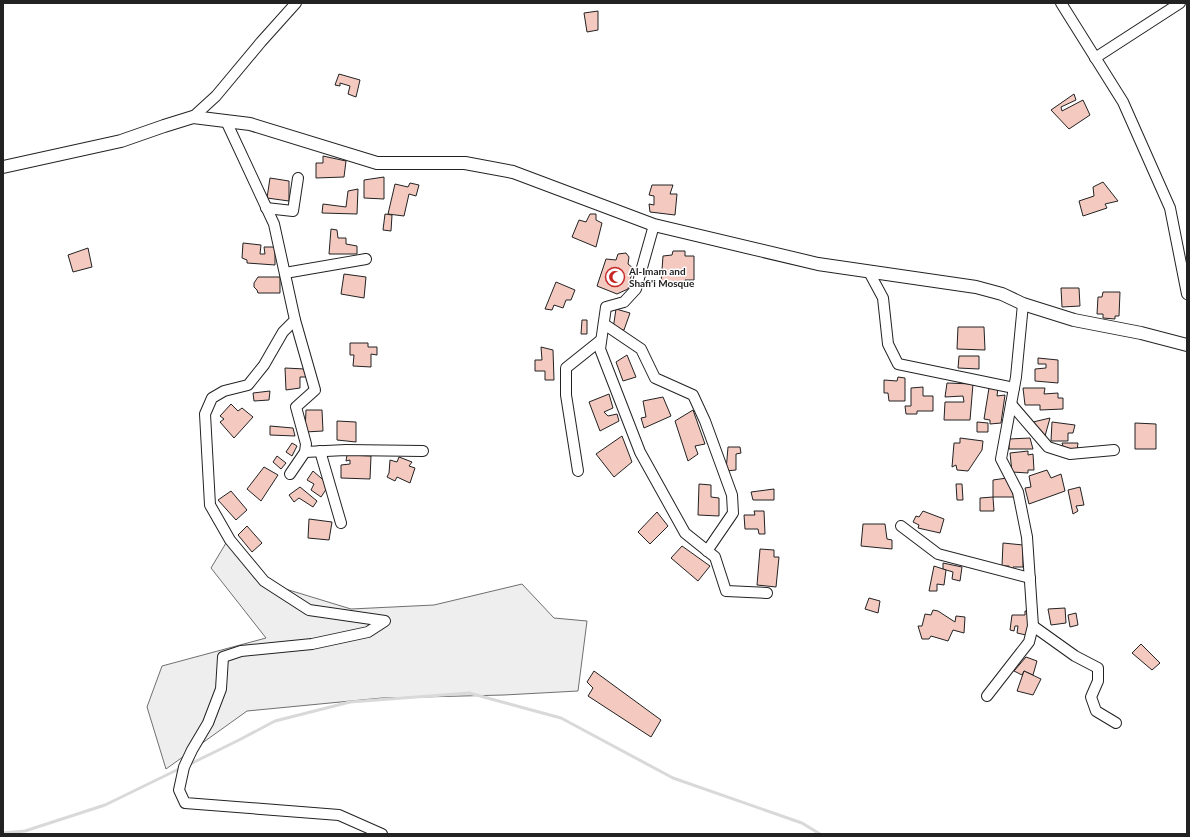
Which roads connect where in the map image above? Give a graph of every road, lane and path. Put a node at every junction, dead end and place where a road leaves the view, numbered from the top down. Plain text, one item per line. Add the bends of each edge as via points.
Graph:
1 (296, 3) edge
2 (1060, 3) edge
3 (1180, 3) edge
4 (1095, 58) junction
5 (193, 117) junction
6 (226, 121) junction
7 (3, 167) edge
8 (298, 178) dead end
9 (266, 208) junction
10 (654, 225) junction
11 (366, 259) dead end
12 (869, 272) junction
13 (284, 273) junction
14 (1187, 294) edge
15 (1023, 304) junction
16 (295, 320) junction
17 (604, 324) junction
18 (602, 340) junction
19 (1187, 345) edge
20 (1014, 388) junction
21 (1011, 404) junction
22 (1114, 450) dead end
23 (320, 451) junction
24 (423, 451) dead end
25 (305, 452) junction
26 (578, 471) dead end
27 (290, 474) dead end
28 (341, 523) dead end
29 (901, 526) dead end
30 (707, 551) junction
31 (1030, 578) junction
32 (767, 593) dead end
33 (1033, 626) junction
34 (987, 696) dead end
35 (1116, 723) dead end
36 (382, 834) edge

1 - 5 street via 216,96
2 - 4 street
3 - 4 street
4 - 14 street via 1123,102 1170,208
5 - 6 street
5 - 7 street via 122,141
6 - 9 street
6 - 10 street via 250,124 377,163 465,163 513,172
8 - 9 street via 293,211
9 - 13 street via 274,224
10 - 12 street via 818,264
10 - 17 street via 636,289 624,302 606,307
11 - 13 street
12 - 15 street via 976,287 1002,294
12 - 20 street via 883,298 888,344 898,364
13 - 16 street
15 - 19 street via 1074,320
15 - 20 street
16 - 25 street via 315,390 296,407 306,444
16 - 36 street via 283,332 264,365 248,385 224,391 212,398 205,414 210,504 230,540 264,581 309,610 384,621 368,632 312,644 241,651 222,657 222,689 208,723 184,767 179,790 184,803 339,815
17 - 18 street
17 - 30 street via 642,349 655,378 694,395 732,495 733,513
18 - 26 street via 566,368 566,395
18 - 30 street via 600,349 640,452 685,533
20 - 21 street
21 - 22 street via 1048,447 1070,454
21 - 31 street via 1001,459 1018,492 1027,537
23 - 24 street
23 - 25 street
23 - 28 street
25 - 27 street
29 - 31 street via 938,554
30 - 32 street via 715,557 726,591
31 - 33 street
33 - 34 street via 1029,642
33 - 35 street via 1075,656 1098,668 1098,681 1091,697 1096,710

